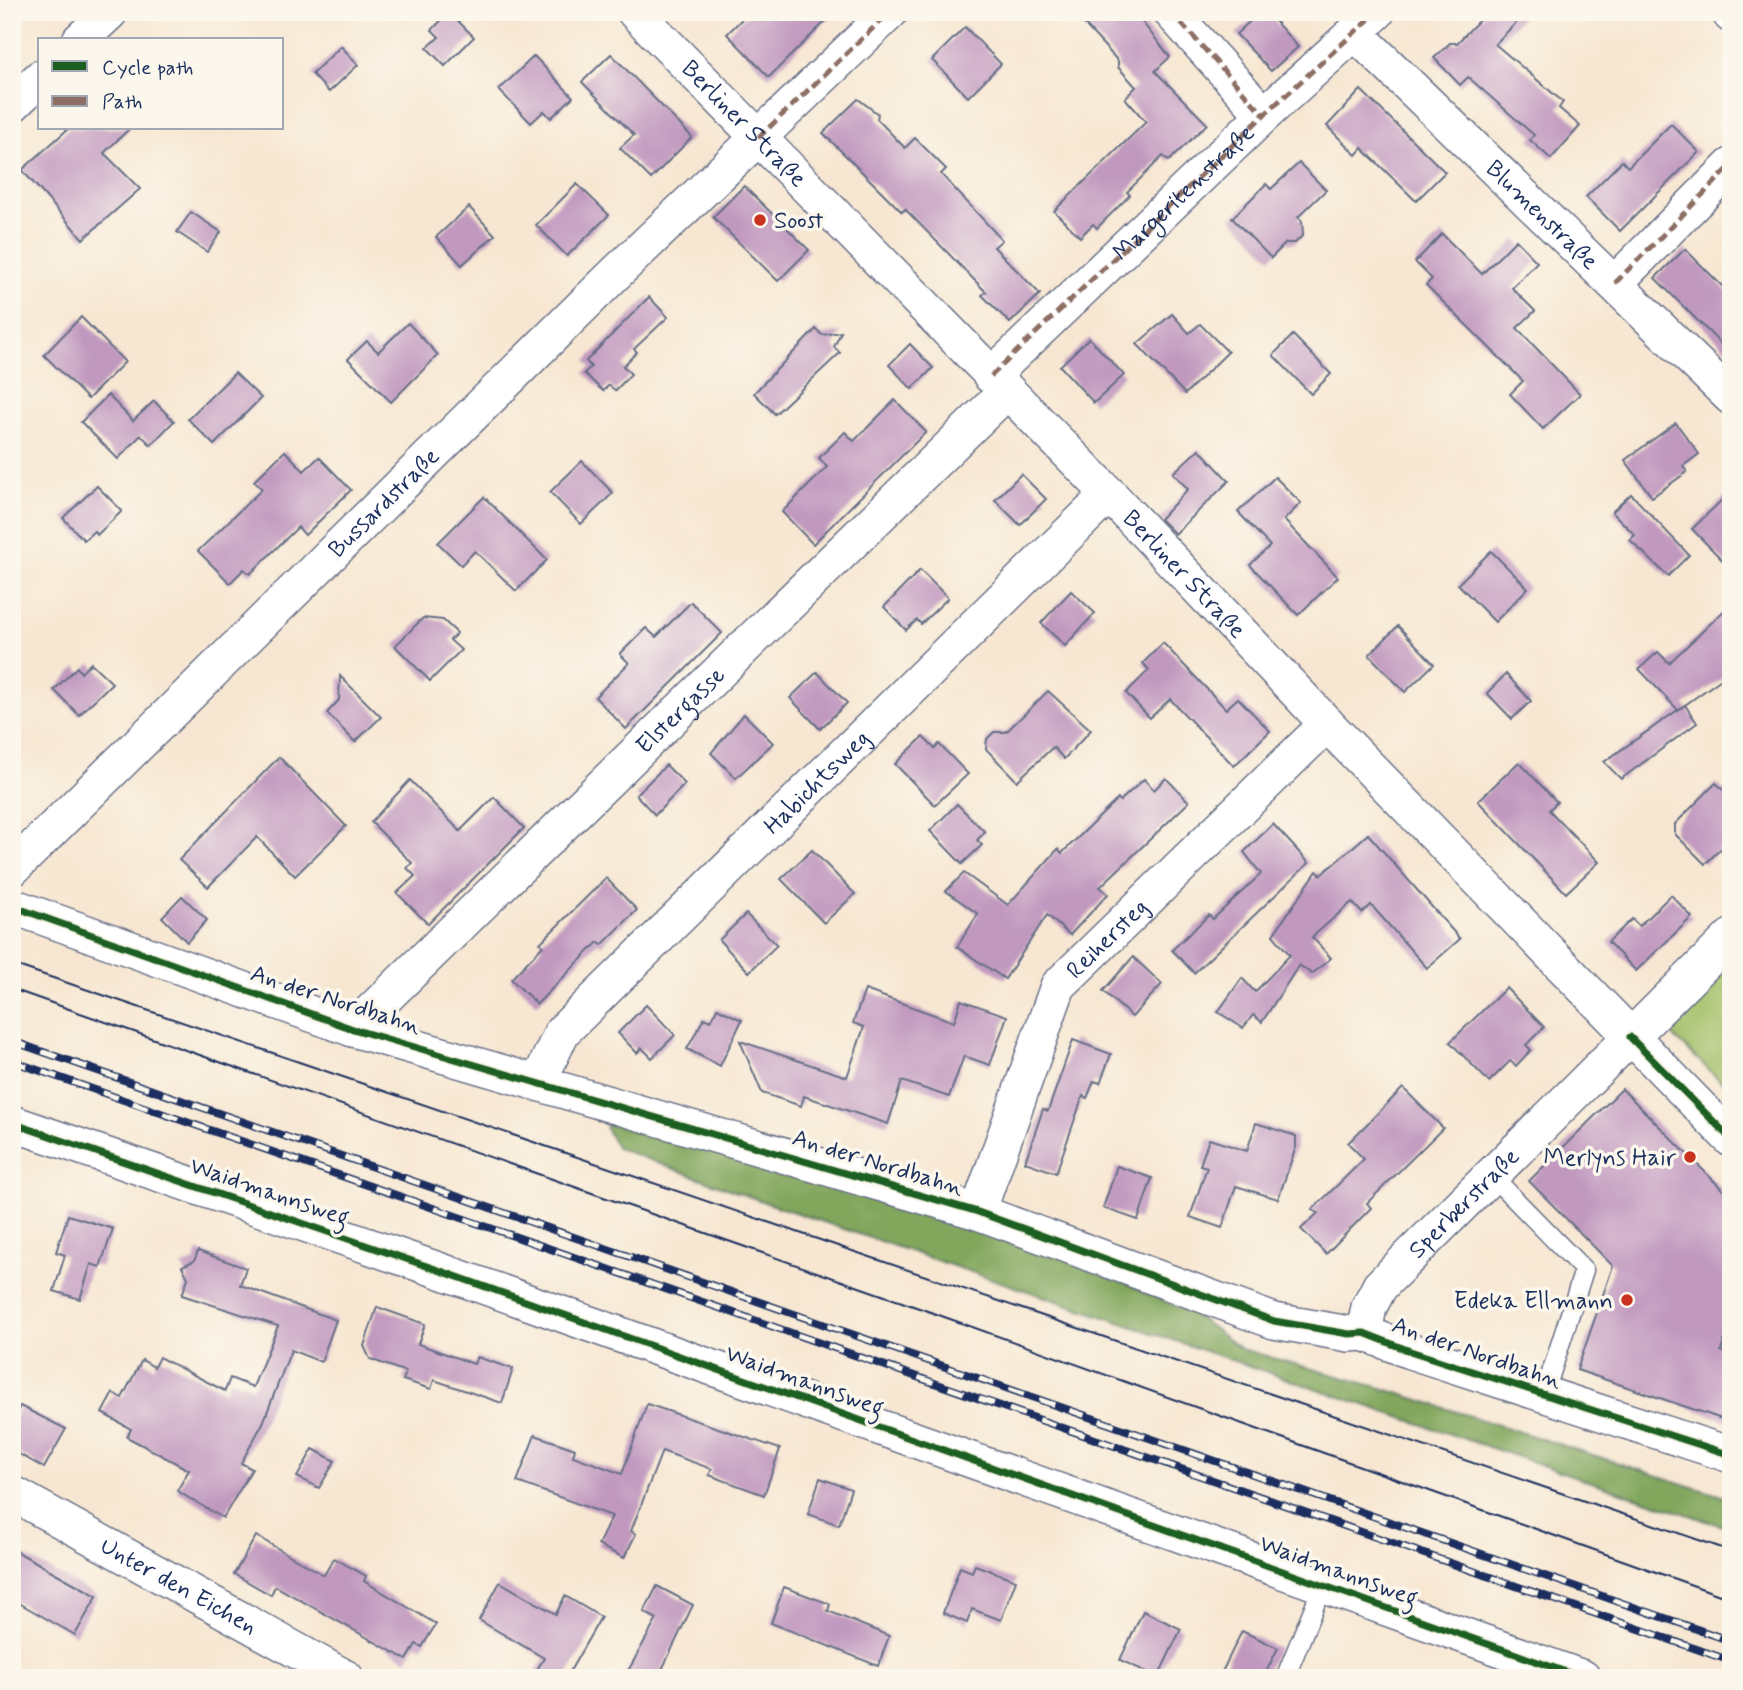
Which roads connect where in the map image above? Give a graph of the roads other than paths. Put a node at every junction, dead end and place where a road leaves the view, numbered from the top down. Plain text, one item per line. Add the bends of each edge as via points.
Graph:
1 (110, 12) edge
2 (635, 12) edge
3 (890, 12) edge
4 (1171, 12) edge
5 (1366, 22) edge
6 (82, 38) edge
7 (38, 80) edge
8 (12, 105) edge
9 (1264, 115) junction
10 (758, 138) junction
11 (1731, 166) edge
12 (1615, 283) junction
13 (998, 384) junction
14 (1731, 397) edge
15 (1109, 494) junction
16 (1326, 724) junction
17 (12, 869) edge
18 (12, 906) edge
19 (1731, 937) edge
20 (353, 1028) junction
21 (1630, 1037) junction
22 (539, 1081) junction
23 (12, 1123) edge
24 (1731, 1139) edge
25 (1492, 1176) junction
26 (978, 1212) junction
27 (1364, 1333) junction
28 (1544, 1395) junction
29 (1731, 1455) edge
30 (12, 1493) edge
31 (1323, 1585) junction
32 (346, 1678) edge
33 (1285, 1678) edge
34 (1583, 1678) edge

1 - 6 street
2 - 10 street, Berliner Straße
3 - 10 street, Bussardstraße
4 - 9 street
5 - 9 street, Margeritenstraße
5 - 12 street, Blumenstraße
7 - 8 street
9 - 13 street, Margeritenstraße
10 - 13 street, Berliner Straße
10 - 17 street, Bussardstraße
11 - 12 street
12 - 14 street, Blumenstraße
13 - 15 street, Berliner Straße
13 - 20 street, Elstergasse
15 - 16 street, Berliner Straße
15 - 22 street, Habichtsweg via 562,1032
16 - 21 street, Berliner Straße
16 - 26 street, Reihersteg via 1058,986
18 - 20 street, An der Nordbahn
19 - 21 street, Sperberstraße
20 - 22 street, An der Nordbahn
21 - 24 street, Berliner Straße
21 - 25 street, Sperberstraße
22 - 26 street, An der Nordbahn
23 - 31 street, Waidmannsweg via 441,1270
25 - 27 street, Sperberstraße via 1380,1286 1369,1307
25 - 28 lane via 1584,1270
26 - 27 street, An der Nordbahn via 1274,1321
27 - 28 street, An der Nordbahn
28 - 29 street, An der Nordbahn
30 - 32 street, Unter den Eichen
31 - 33 lane, Waidmannsweg
31 - 34 street, Waidmannsweg

